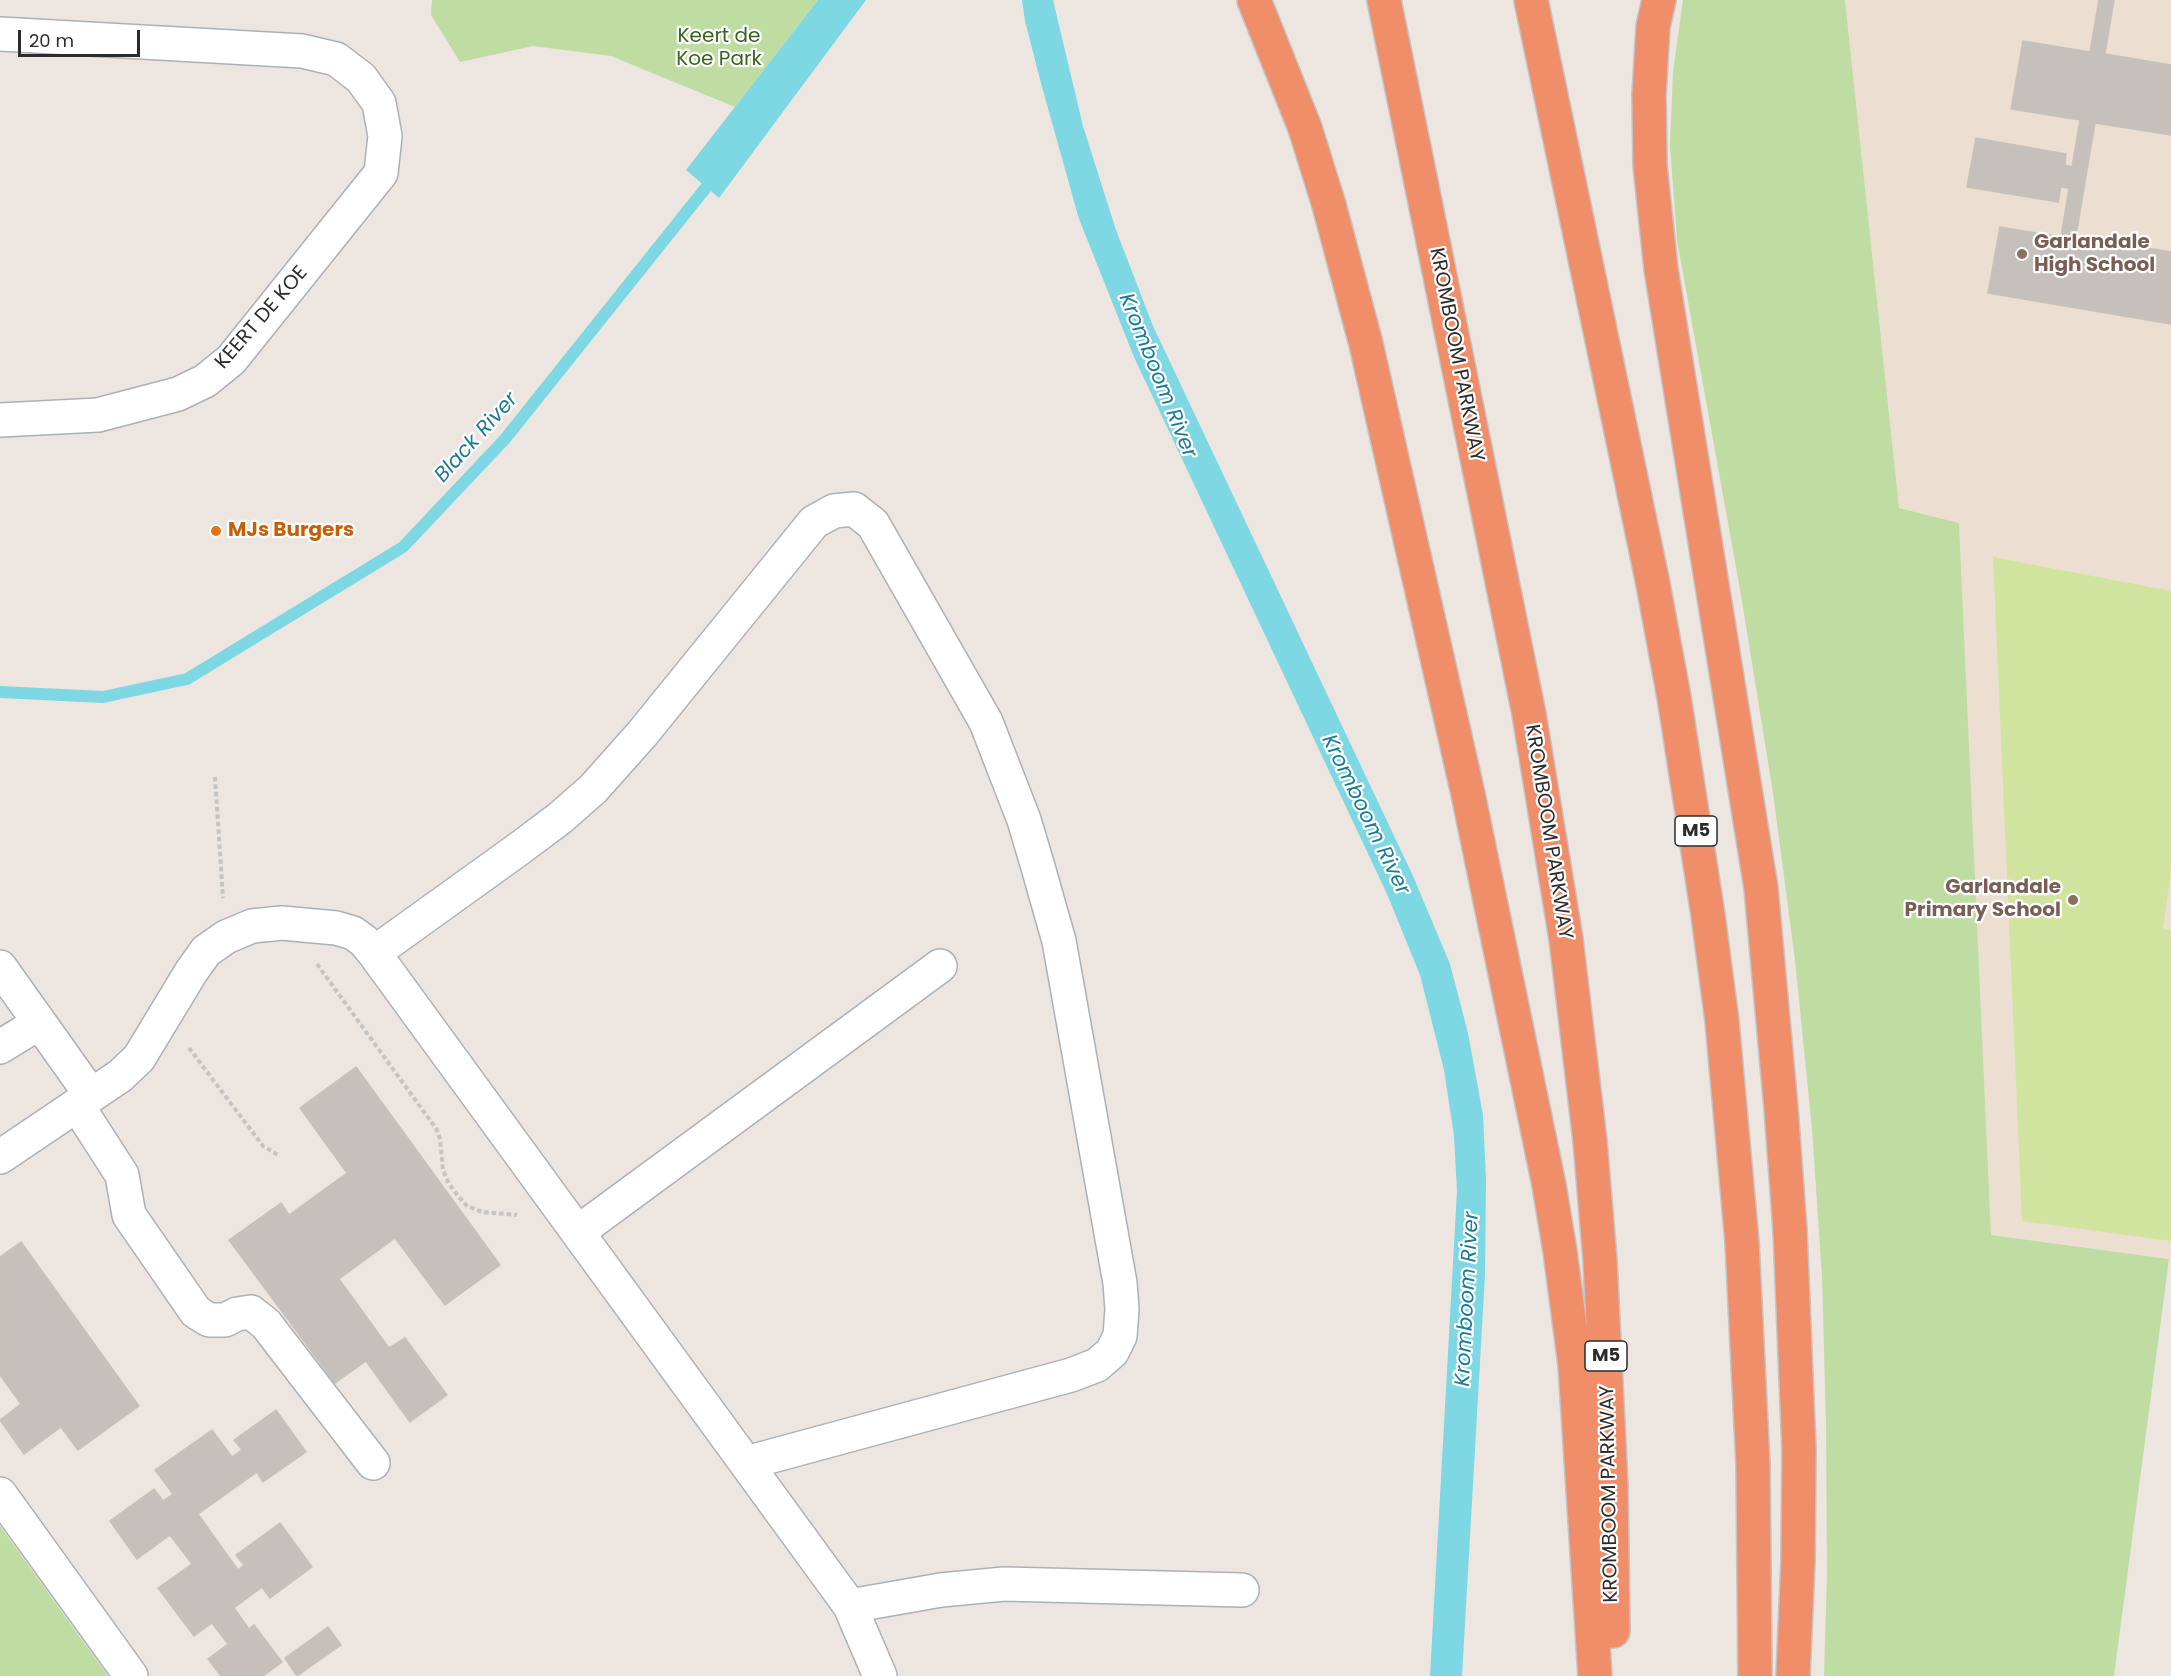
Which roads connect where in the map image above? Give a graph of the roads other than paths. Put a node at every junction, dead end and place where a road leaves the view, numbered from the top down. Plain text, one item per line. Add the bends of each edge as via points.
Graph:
1 (1254, 0) edge
2 (1384, 0) edge
3 (1531, 0) edge
4 (1659, 0) edge
5 (0, 34) edge
6 (0, 420) edge
7 (374, 953) junction
8 (940, 966) dead end
9 (0, 967) edge
10 (39, 1023) junction
11 (0, 1047) edge
12 (84, 1100) junction
13 (0, 1157) edge
14 (578, 1232) junction
15 (373, 1463) dead end
16 (746, 1463) junction
17 (0, 1494) edge
18 (1242, 1590) dead end
19 (850, 1606) junction
20 (131, 1676) edge
21 (880, 1676) edge
22 (1594, 1676) edge
23 (1613, 1676) edge
24 (1755, 1676) edge
25 (1793, 1676) edge

1 - 22 highway via 1305,128 1366,344 1468,794 1549,1185 1575,1365
2 - 23 highway, KROMBOOM PARKWAY / M5 via 1529,714 1567,950 1590,1141 1607,1366
3 - 24 highway, M5 via 1652,579 1708,915 1733,1133 1749,1353
4 - 25 highway via 1653,27 1649,95 1650,165 1660,257 1761,888 1780,1096 1799,1450
5 - 6 street, KEERT DE KOE via 302,51 336,59 361,78 379,104 385,136 381,173 231,360 205,381 178,394 98,414
7 - 12 street via 352,933 336,928 282,923 252,926 226,937 206,951 139,1058
7 - 14 street
7 - 16 street via 520,848 593,789 814,522 834,511 854,509 873,524 986,722 1035,857 1059,941 1120,1283 1119,1336 1112,1353 1097,1365 1071,1375
8 - 14 street
9 - 10 street
10 - 11 street
10 - 12 street
12 - 13 street
12 - 15 street via 122,1175 129,1215 196,1312 209,1320 225,1320 251,1311 266,1324
14 - 16 street
16 - 19 street
17 - 20 street
18 - 19 street via 1004,1584
19 - 21 street

